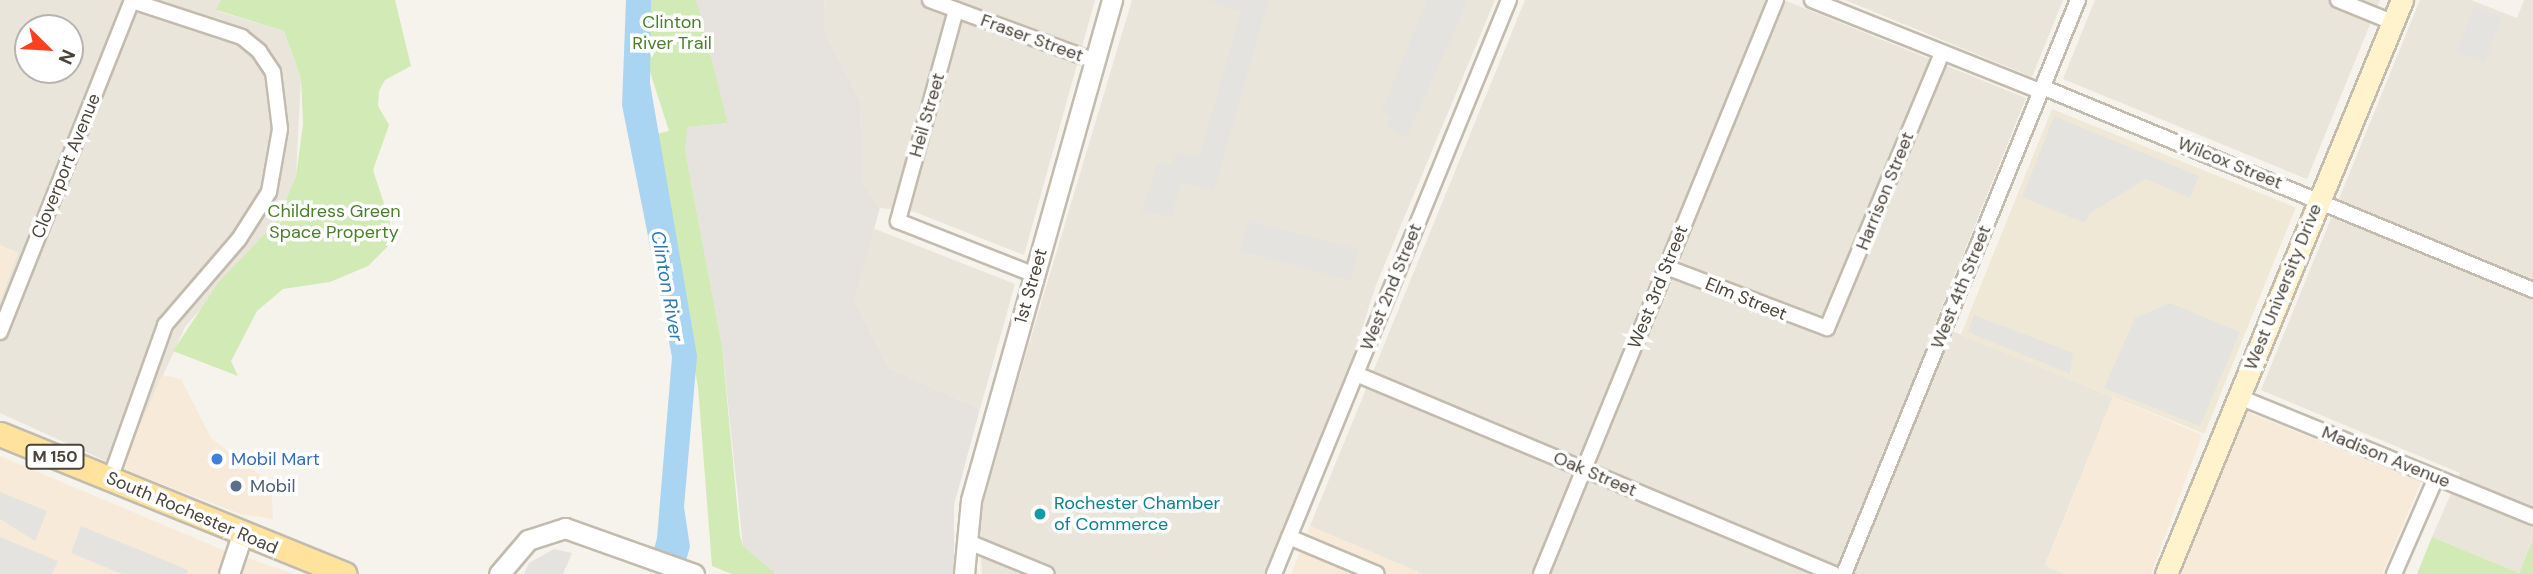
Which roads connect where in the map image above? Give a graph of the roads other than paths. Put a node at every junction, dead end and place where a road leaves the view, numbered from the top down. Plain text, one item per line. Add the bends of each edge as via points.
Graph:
1 (930, 0) edge
2 (1112, 0) edge
3 (1509, 0) edge
4 (1776, 0) edge
5 (1812, 0) edge
6 (2078, 0) edge
7 (2338, 0) edge
8 (2402, 0) edge
9 (132, 1) edge
10 (956, 10) junction
11 (2392, 22) junction
12 (1942, 53) junction
13 (1095, 61) junction
14 (2041, 89) junction
15 (2319, 201) junction
16 (1666, 267) junction
17 (1035, 275) junction
18 (2533, 290) edge
19 (1826, 328) joint
20 (0, 332) edge
21 (1356, 374) junction
22 (2239, 397) junction
23 (0, 434) edge
24 (1584, 470) junction
25 (2436, 478) junction
26 (110, 479) junction
27 (2533, 517) edge
28 (242, 535) junction
29 (1289, 537) junction
30 (966, 541) junction
31 (692, 573) edge
32 (229, 574) edge
33 (345, 574) edge
34 (499, 574) edge
35 (964, 574) edge
36 (1047, 574) edge
37 (1274, 574) edge
38 (1377, 574) edge
39 (1541, 574) edge
40 (1834, 574) edge
41 (1844, 574) edge
42 (2166, 574) edge
43 (2394, 574) edge

1 - 10 street, Fraser Street
2 - 13 street, 1st Street
3 - 21 street, West 2nd Street
4 - 16 street, West 3rd Street
5 - 12 street, Wilcox Street
6 - 14 street, West 4th Street
7 - 11 street
8 - 11 main road, West University Drive
9 - 20 street, Cloverport Avenue
9 - 26 street via 242,37 273,72 280,129 269,192 239,239 165,325
10 - 13 street, Fraser Street
10 - 17 street, Heil Street via 898,221
11 - 15 main road, West University Drive
12 - 14 street, Wilcox Street
12 - 19 street, Harrison Street
13 - 17 street, 1st Street
14 - 15 street, Wilcox Street
14 - 41 street, West 4th Street
15 - 18 street, Wilcox Street
15 - 22 main road, West University Drive
16 - 19 street, Elm Street
16 - 24 street, West 3rd Street
17 - 30 street, 1st Street via 971,500
21 - 24 street, Oak Street
21 - 29 street, West 2nd Street
22 - 25 street, Madison Avenue
22 - 42 main road, West University Drive
23 - 26 main road, South Rochester Road / M 150
24 - 39 street, West 3rd Street
24 - 40 street, Oak Street
25 - 27 street, Madison Avenue
25 - 43 street
26 - 28 main road, South Rochester Road / M 150
28 - 32 street
28 - 33 main road, South Rochester Road / M 150
29 - 37 street, West 2nd Street
29 - 38 street
30 - 35 street, 1st Street
30 - 36 street
31 - 34 street via 590,532 557,529 519,546

